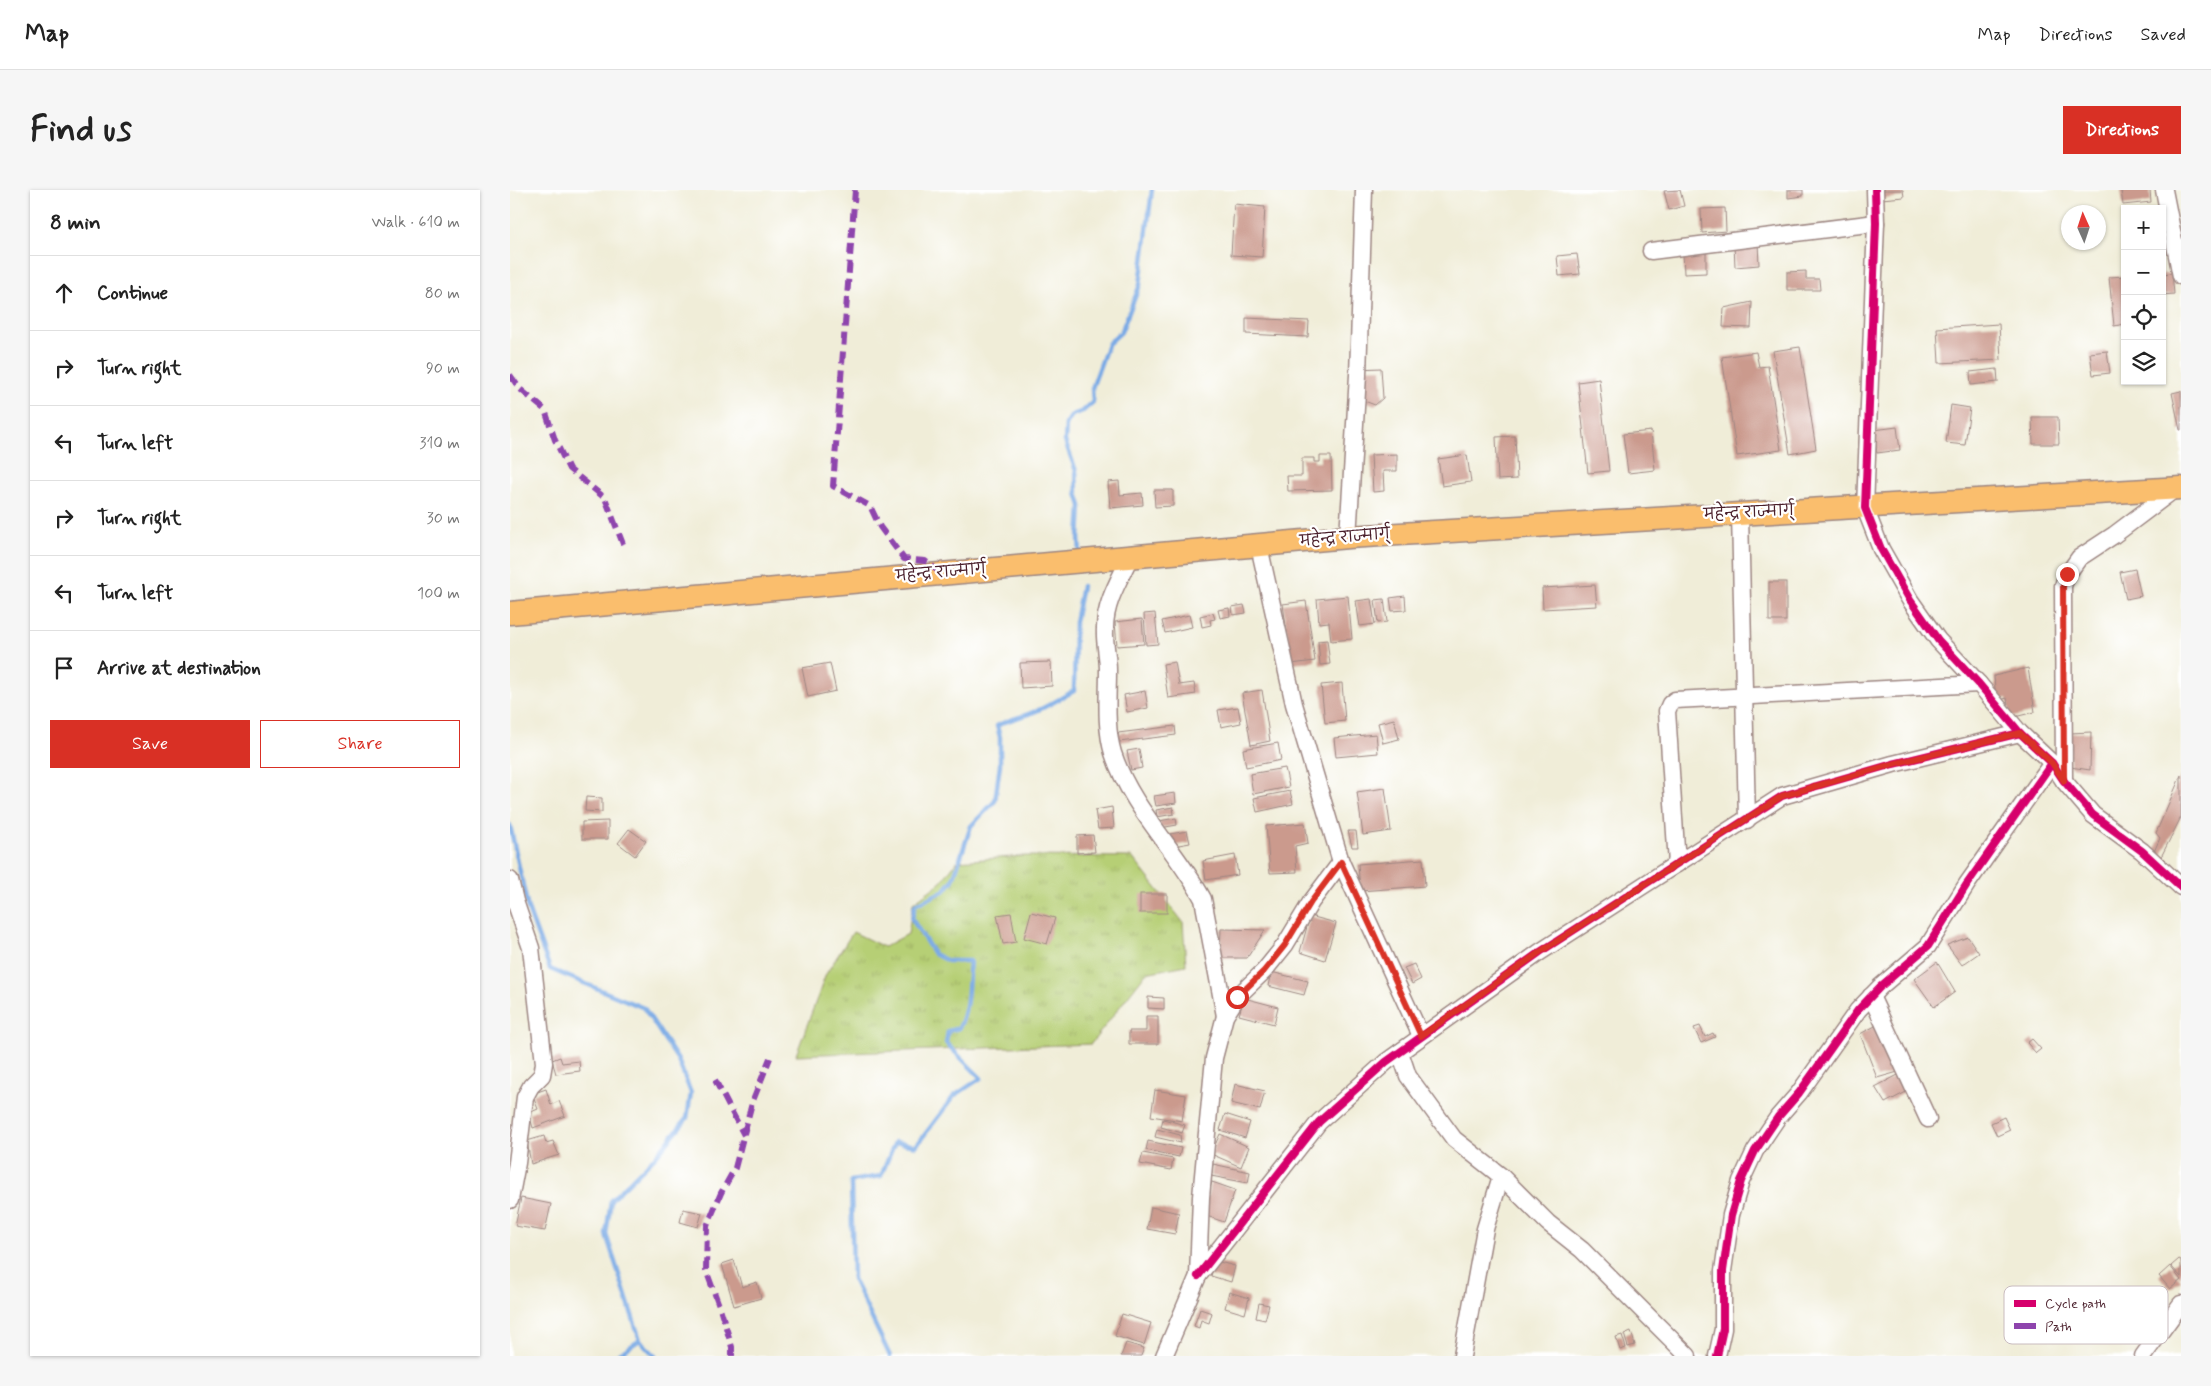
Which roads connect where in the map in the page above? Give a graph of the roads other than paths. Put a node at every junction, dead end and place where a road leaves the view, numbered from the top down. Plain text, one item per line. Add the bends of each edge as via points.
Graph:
1 (1364, 190) edge
2 (1875, 190) edge
3 (2164, 190) edge
4 (1876, 223) junction
5 (1651, 251) dead end
6 (2181, 276) edge
7 (2178, 489) edge
8 (1865, 508) junction
9 (1740, 514) junction
10 (1348, 536) junction
11 (1259, 546) junction
12 (1130, 556) junction
13 (510, 613) edge
14 (1979, 684) junction
15 (1743, 697) junction
16 (2020, 733) junction
17 (2052, 763) junction
18 (2064, 781) junction
19 (1747, 820) junction
20 (1341, 862) junction
21 (1677, 864) junction
22 (510, 880) edge
23 (2181, 887) edge
24 (1871, 996) junction
25 (1225, 1016) junction
26 (1421, 1036) junction
27 (1400, 1052) junction
28 (1928, 1119) dead end
29 (1501, 1176) junction
30 (510, 1200) edge
31 (1198, 1276) junction
32 (2181, 1304) edge
33 (2168, 1322) edge
34 (2152, 1344) edge
35 (1164, 1356) edge
36 (1462, 1356) edge
37 (1688, 1356) edge
38 (1718, 1356) edge
39 (2143, 1356) edge

1 - 10 street
2 - 4 street
3 - 6 street
4 - 5 street
4 - 8 street
7 - 8 highway, महेन्द्र राज्मार्ग्
7 - 18 street via 2079,558 2067,574 2063,586
8 - 9 highway, महेन्द्र राज्मार्ग्
8 - 14 street via 1881,549 1910,600 1938,640
9 - 10 highway, महेन्द्र राज्मार्ग्
9 - 15 street
10 - 11 highway, महेन्द्र राज्मार्ग्
11 - 12 highway, महेन्द्र राज्मार्ग्
11 - 20 street via 1294,704
12 - 13 highway, महेन्द्र राज्मार्ग्
12 - 25 street via 1108,605 1104,628 1109,732 1113,752 1148,819 1203,899
14 - 15 street
14 - 16 street
15 - 19 street
15 - 21 street via 1675,700 1670,704
16 - 17 street
16 - 19 street via 1893,764 1782,796
17 - 18 street
17 - 24 street via 1966,884 1928,946
18 - 23 street via 2092,815 2142,851
19 - 21 street
20 - 25 street via 1285,945 1237,997
20 - 26 street
21 - 26 street via 1540,952
22 - 30 street via 531,948 544,1063 542,1075 525,1097
24 - 28 street
24 - 38 street via 1778,1117 1755,1151 1741,1181 1728,1233 1723,1329
25 - 31 street via 1213,1067 1201,1197
26 - 27 street
27 - 29 street via 1408,1076 1454,1139
27 - 31 street via 1319,1122
29 - 36 street via 1485,1229
29 - 37 street via 1582,1250
31 - 35 street
32 - 33 street
34 - 39 street

